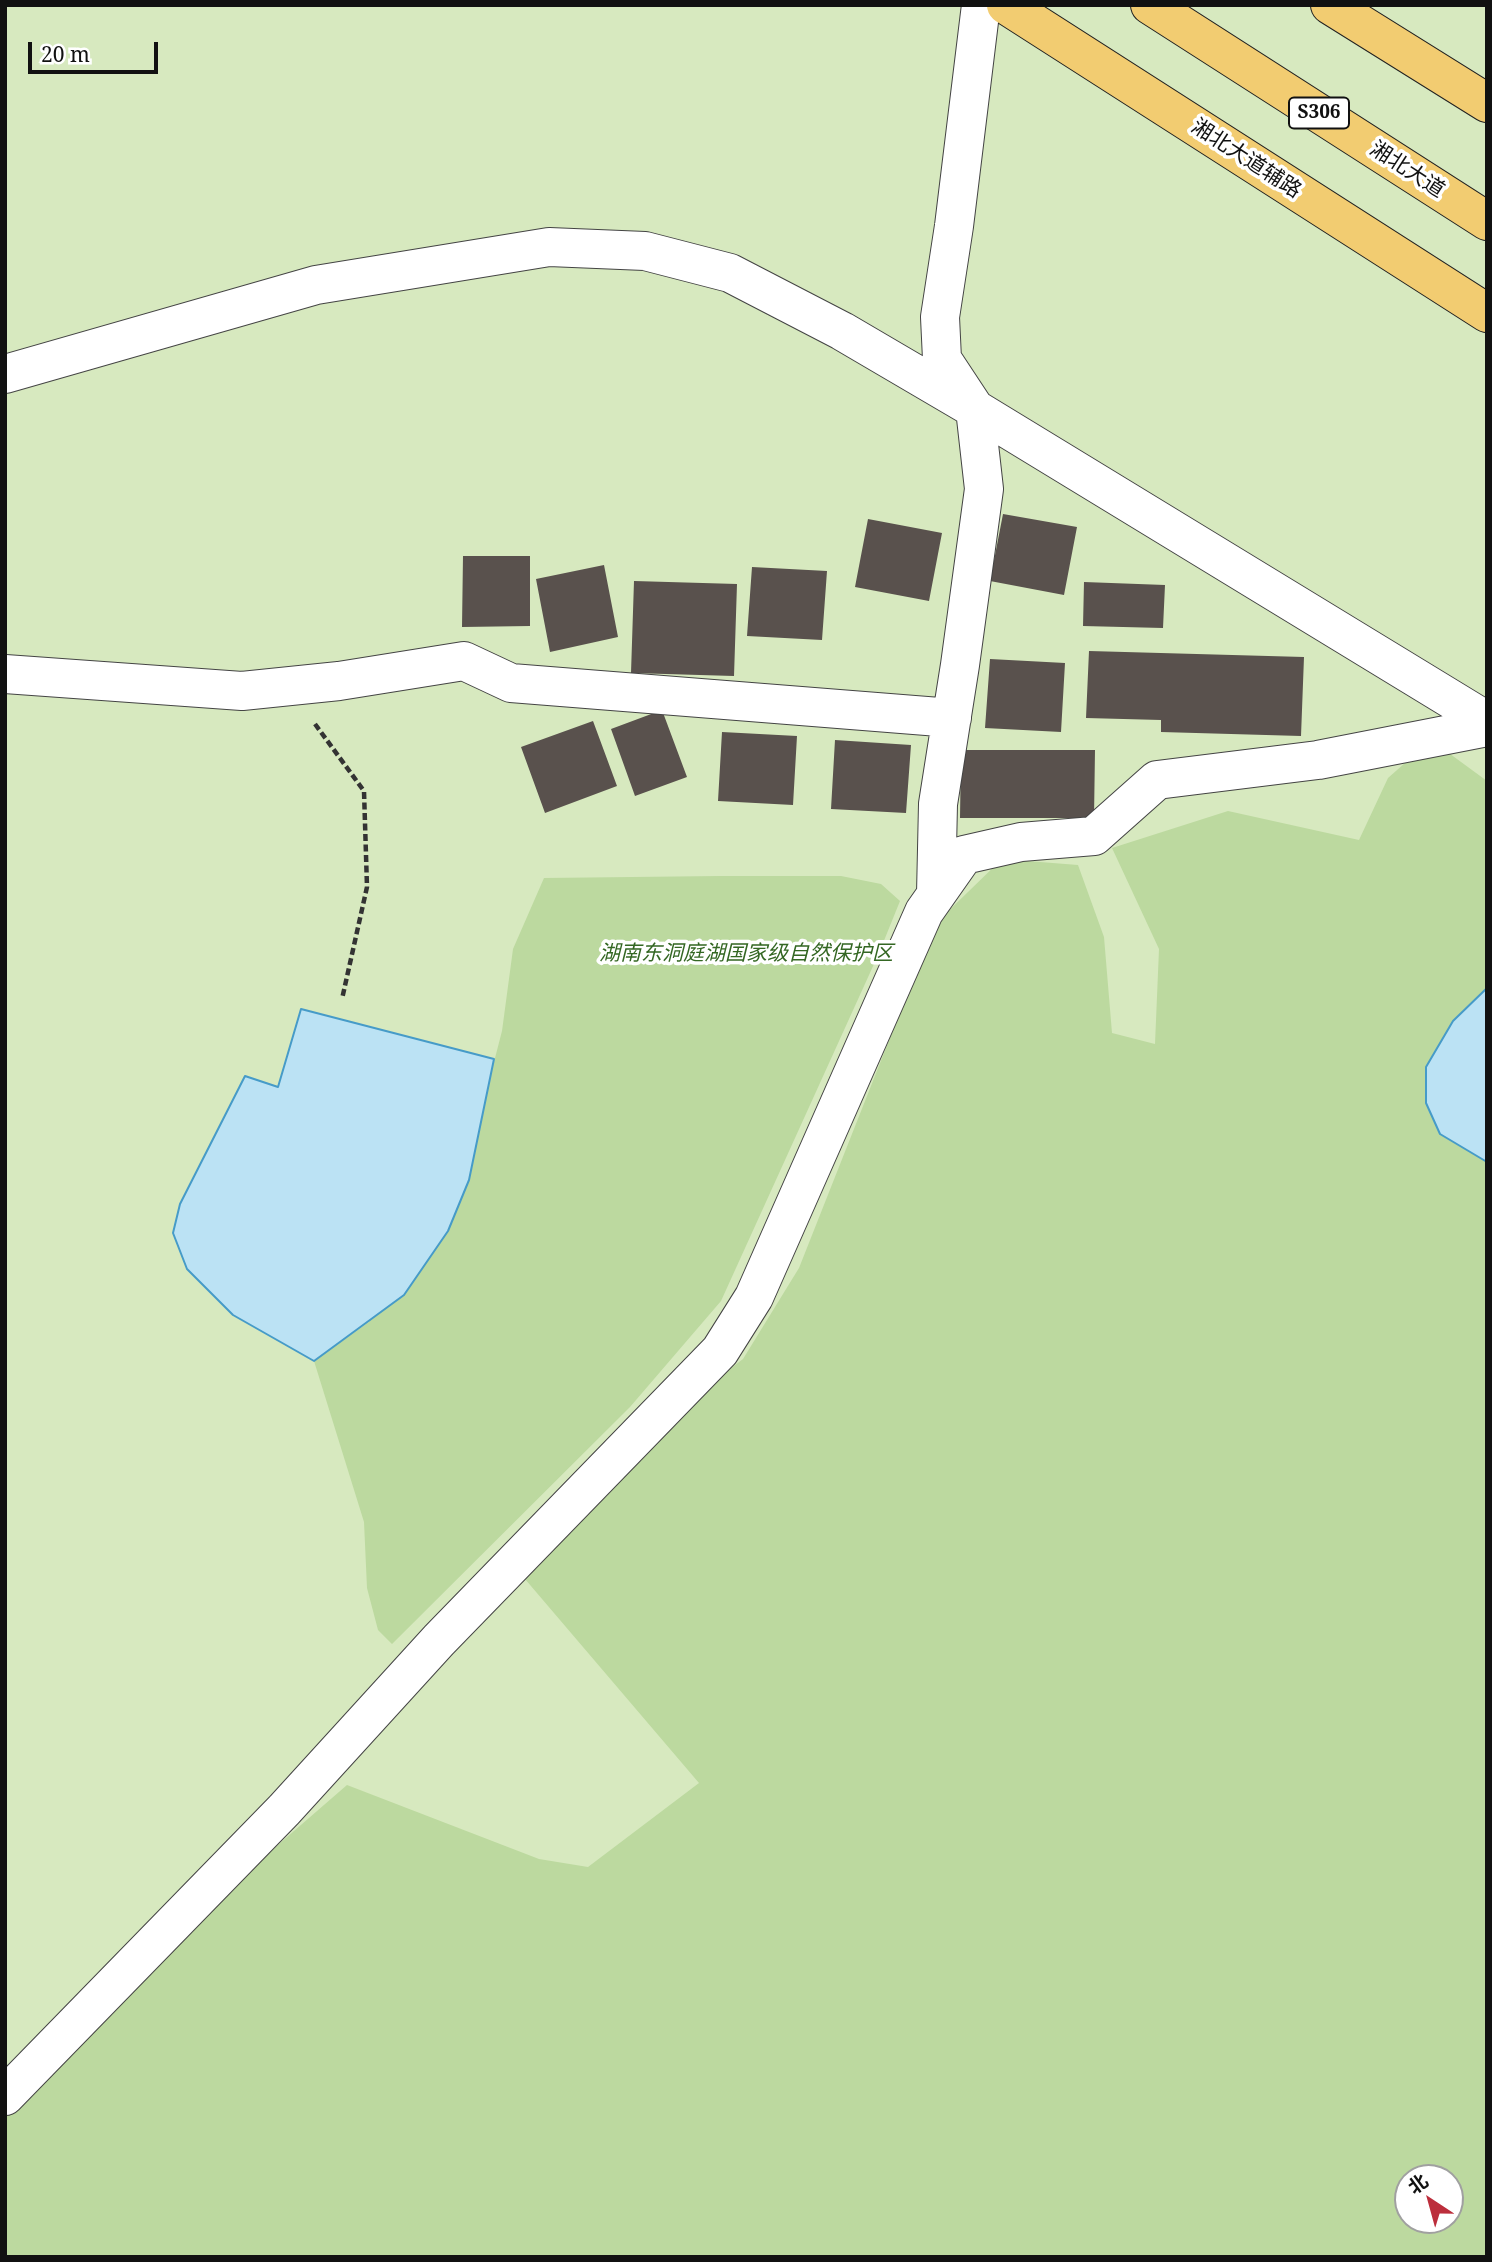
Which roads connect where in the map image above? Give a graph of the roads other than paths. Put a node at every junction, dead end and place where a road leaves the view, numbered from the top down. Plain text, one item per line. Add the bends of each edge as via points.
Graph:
1 (981, 5) edge
2 (1006, 5) edge
3 (1150, 5) edge
4 (1330, 5) edge
5 (1487, 103) edge
6 (1487, 222) edge
7 (1487, 313) edge
8 (5, 374) edge
9 (975, 408) junction
10 (5, 674) edge
11 (952, 718) junction
12 (1487, 721) edge
13 (1487, 727) edge
14 (936, 894) junction
15 (5, 2096) edge

1 - 9 street via 940,317 942,359
2 - 7 main road, 湘北大道辅路
3 - 6 main road, 湘北大道 / S306
4 - 5 main road
8 - 9 street via 316,285 549,247 645,251 730,273
9 - 11 street via 984,489
9 - 12 street
10 - 11 street via 242,691 464,661 511,683
11 - 14 street via 938,804
13 - 14 street via 1318,760 1157,780 1094,836 1021,842 964,855
14 - 15 street via 924,912 754,1297 720,1351

